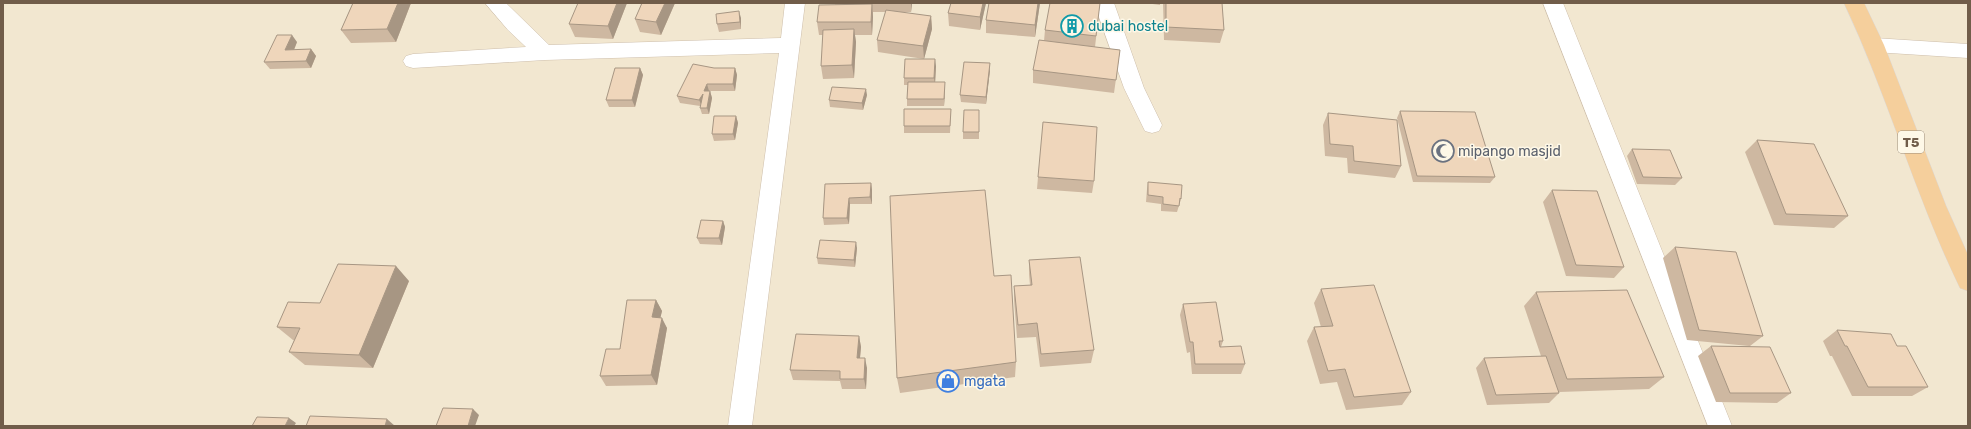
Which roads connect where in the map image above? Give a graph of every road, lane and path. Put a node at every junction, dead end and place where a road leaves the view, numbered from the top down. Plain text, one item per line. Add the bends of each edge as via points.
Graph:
1 (495, 3) edge
2 (795, 3) edge
3 (1104, 3) edge
4 (1553, 3) edge
5 (1854, 3) edge
6 (789, 45) junction
7 (1874, 45) junction
8 (1968, 51) edge
9 (545, 53) junction
10 (413, 61) dead end
11 (1152, 125) dead end
12 (1968, 281) edge
13 (740, 426) edge
14 (1720, 426) edge

1 - 9 street
2 - 6 street
3 - 11 street via 1134,88
4 - 14 street
5 - 7 highway, T5
6 - 9 street
6 - 13 street
7 - 8 street
7 - 12 highway, T5 via 1935,206
9 - 10 street

